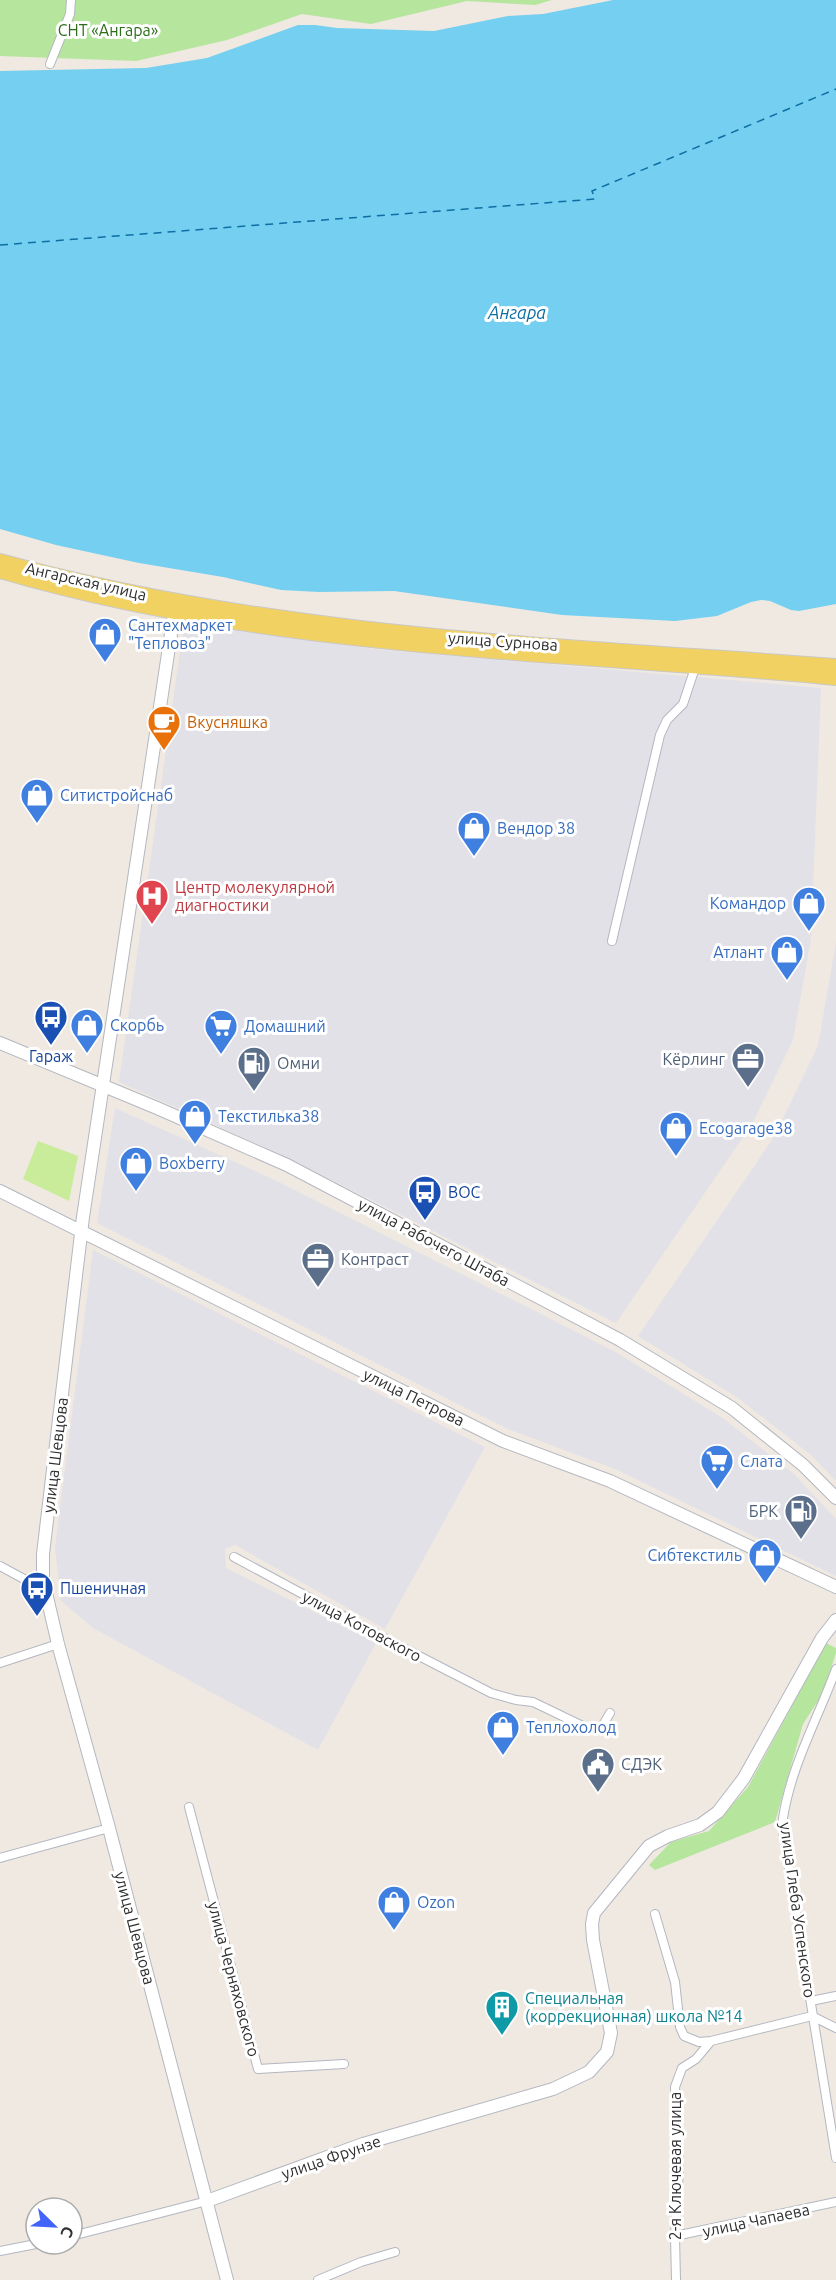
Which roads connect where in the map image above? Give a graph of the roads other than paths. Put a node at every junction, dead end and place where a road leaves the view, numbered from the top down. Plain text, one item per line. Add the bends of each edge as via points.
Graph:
1 (71, 0) edge
2 (50, 64) dead end
3 (0, 561) edge
4 (0, 571) edge
5 (173, 607) junction
6 (696, 665) junction
7 (836, 666) edge
8 (836, 678) edge
9 (612, 941) dead end
10 (0, 1043) edge
11 (104, 1086) junction
12 (0, 1191) edge
13 (81, 1232) junction
14 (836, 1497) edge
15 (234, 1557) dead end
16 (0, 1566) edge
17 (836, 1587) edge
18 (46, 1591) junction
19 (836, 1620) edge
20 (58, 1644) junction
21 (0, 1663) edge
22 (836, 1669) edge
23 (610, 1713) dead end
24 (189, 1807) dead end
25 (109, 1828) junction
26 (0, 1858) edge
27 (655, 1914) dead end
28 (836, 1996) edge
29 (811, 2001) junction
30 (812, 2016) junction
31 (836, 2028) edge
32 (711, 2041) junction
33 (344, 2064) dead end
34 (836, 2158) edge
35 (207, 2201) junction
36 (836, 2202) edge
37 (84, 2233) edge
38 (675, 2236) junction
39 (24, 2246) edge
40 (0, 2251) edge
41 (395, 2252) dead end
42 (227, 2280) edge
43 (318, 2280) edge
44 (676, 2280) edge

1 - 2 street via 70,14
3 - 5 main road, Ангарская улица
4 - 5 main road, Ангарская улица via 57,587
5 - 6 main road, улица Сурнова via 309,634
5 - 7 main road, улица Сурнова via 431,636
5 - 11 main road, улица Шевцова
6 - 8 main road, улица Сурнова
6 - 9 street via 683,704 667,720 660,735
10 - 11 main road, улица Рабочего Штаба
11 - 13 main road, улица Шевцова
11 - 14 main road, улица Рабочего Штаба via 287,1165 620,1340 732,1408
12 - 13 main road, улица Петрова
13 - 17 main road, улица Петрова via 503,1441 610,1481
13 - 18 main road, улица Шевцова via 44,1554
15 - 23 street, улица Котовского via 490,1693 533,1702 587,1728 600,1730
16 - 18 street
18 - 20 main road, улица Шевцова
19 - 35 main road, улица Фрунзе via 822,1638 744,1778 718,1812 700,1825 649,1846 594,1913 593,1940 611,2033 607,2052 589,2072 553,2089 363,2144
20 - 21 street
20 - 25 main road, улица Шевцова
22 - 29 street, улица Глеба Успенского via 798,1761 785,1800 783,1825
24 - 33 street, улица Черняховского via 258,2068
25 - 26 street
25 - 35 main road, улица Шевцова
27 - 32 street via 675,1982 680,2027 684,2036 699,2042
28 - 29 street
29 - 30 street, улица Глеба Успенского
30 - 31 street
30 - 32 street
30 - 34 street, улица Глеба Успенского
32 - 38 street, 2-я Ключевая улица via 682,2068 675,2086
35 - 37 street, улица Фрунзе
35 - 42 main road, улица Шевцова
36 - 38 street, улица Чапаева
38 - 44 street, 2-я Ключевая улица
39 - 40 street
41 - 43 street

